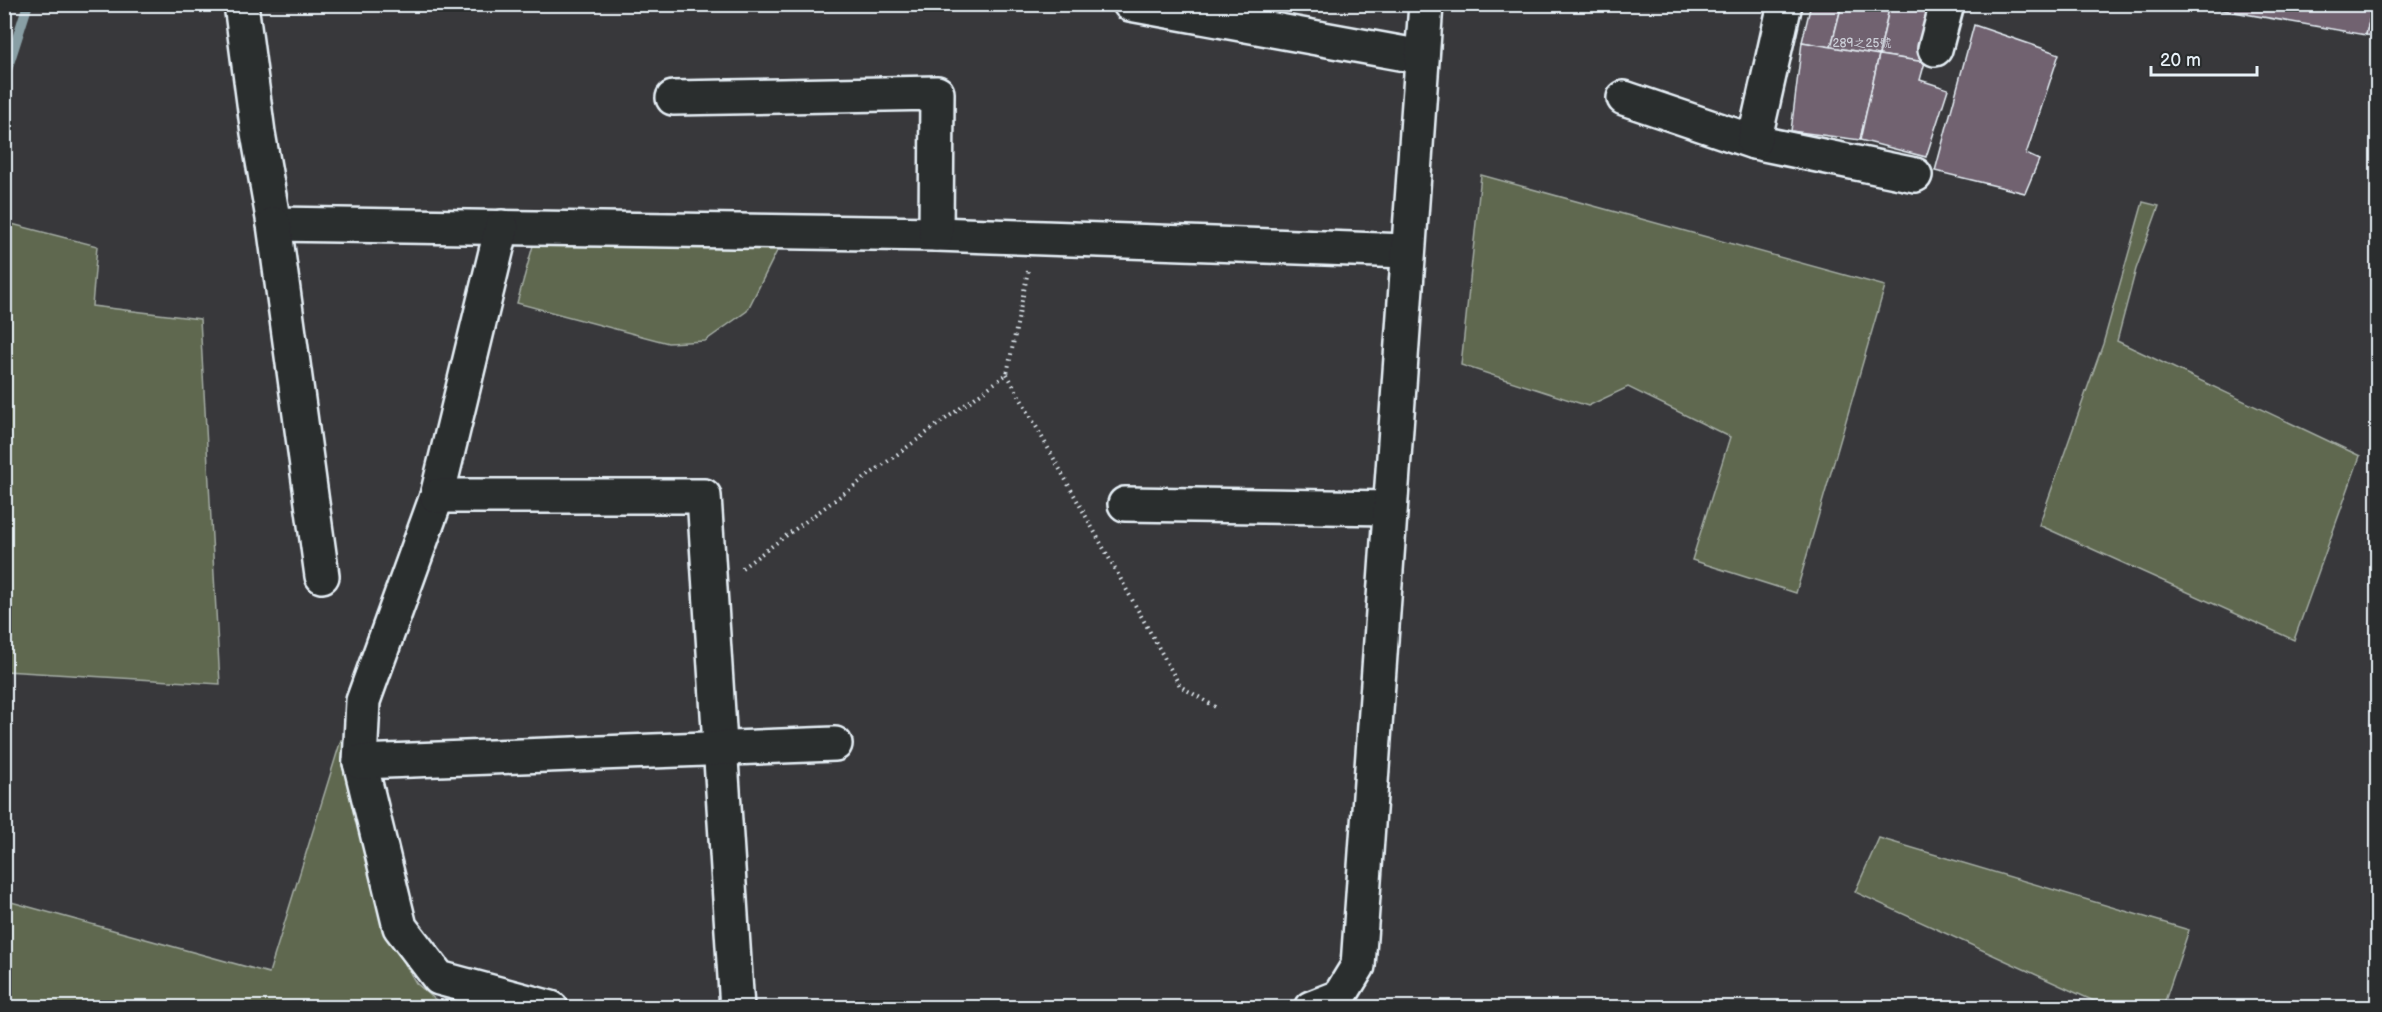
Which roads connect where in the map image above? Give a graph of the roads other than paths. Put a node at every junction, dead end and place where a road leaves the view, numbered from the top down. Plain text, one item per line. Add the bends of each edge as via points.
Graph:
1 (241, 4) edge
2 (1130, 4) edge
3 (1426, 4) edge
4 (1785, 4) edge
5 (1947, 4) edge
6 (1935, 49) dead end
7 (1422, 57) junction
8 (673, 98) dead end
9 (1624, 99) dead end
10 (1754, 142) junction
11 (1915, 176) dead end
12 (274, 224) junction
13 (502, 227) junction
14 (936, 234) junction
15 (1407, 252) junction
16 (437, 496) junction
17 (1125, 504) dead end
18 (1389, 508) junction
19 (322, 576) dead end
20 (835, 744) dead end
21 (721, 749) junction
22 (360, 762) junction
23 (1325, 1002) edge
24 (551, 1008) edge
25 (737, 1008) edge

1 - 12 street
2 - 7 street
3 - 7 street
4 - 10 street
5 - 6 street
7 - 15 street
8 - 14 street via 937,93
9 - 10 street
10 - 11 street
12 - 13 street
12 - 19 street
13 - 14 street
13 - 16 street
14 - 15 street
15 - 18 street
16 - 21 street via 704,496
16 - 22 street via 363,701
17 - 18 street
18 - 23 street via 1358,966
20 - 21 street
21 - 22 street
21 - 25 street
22 - 24 street via 400,927 439,978

